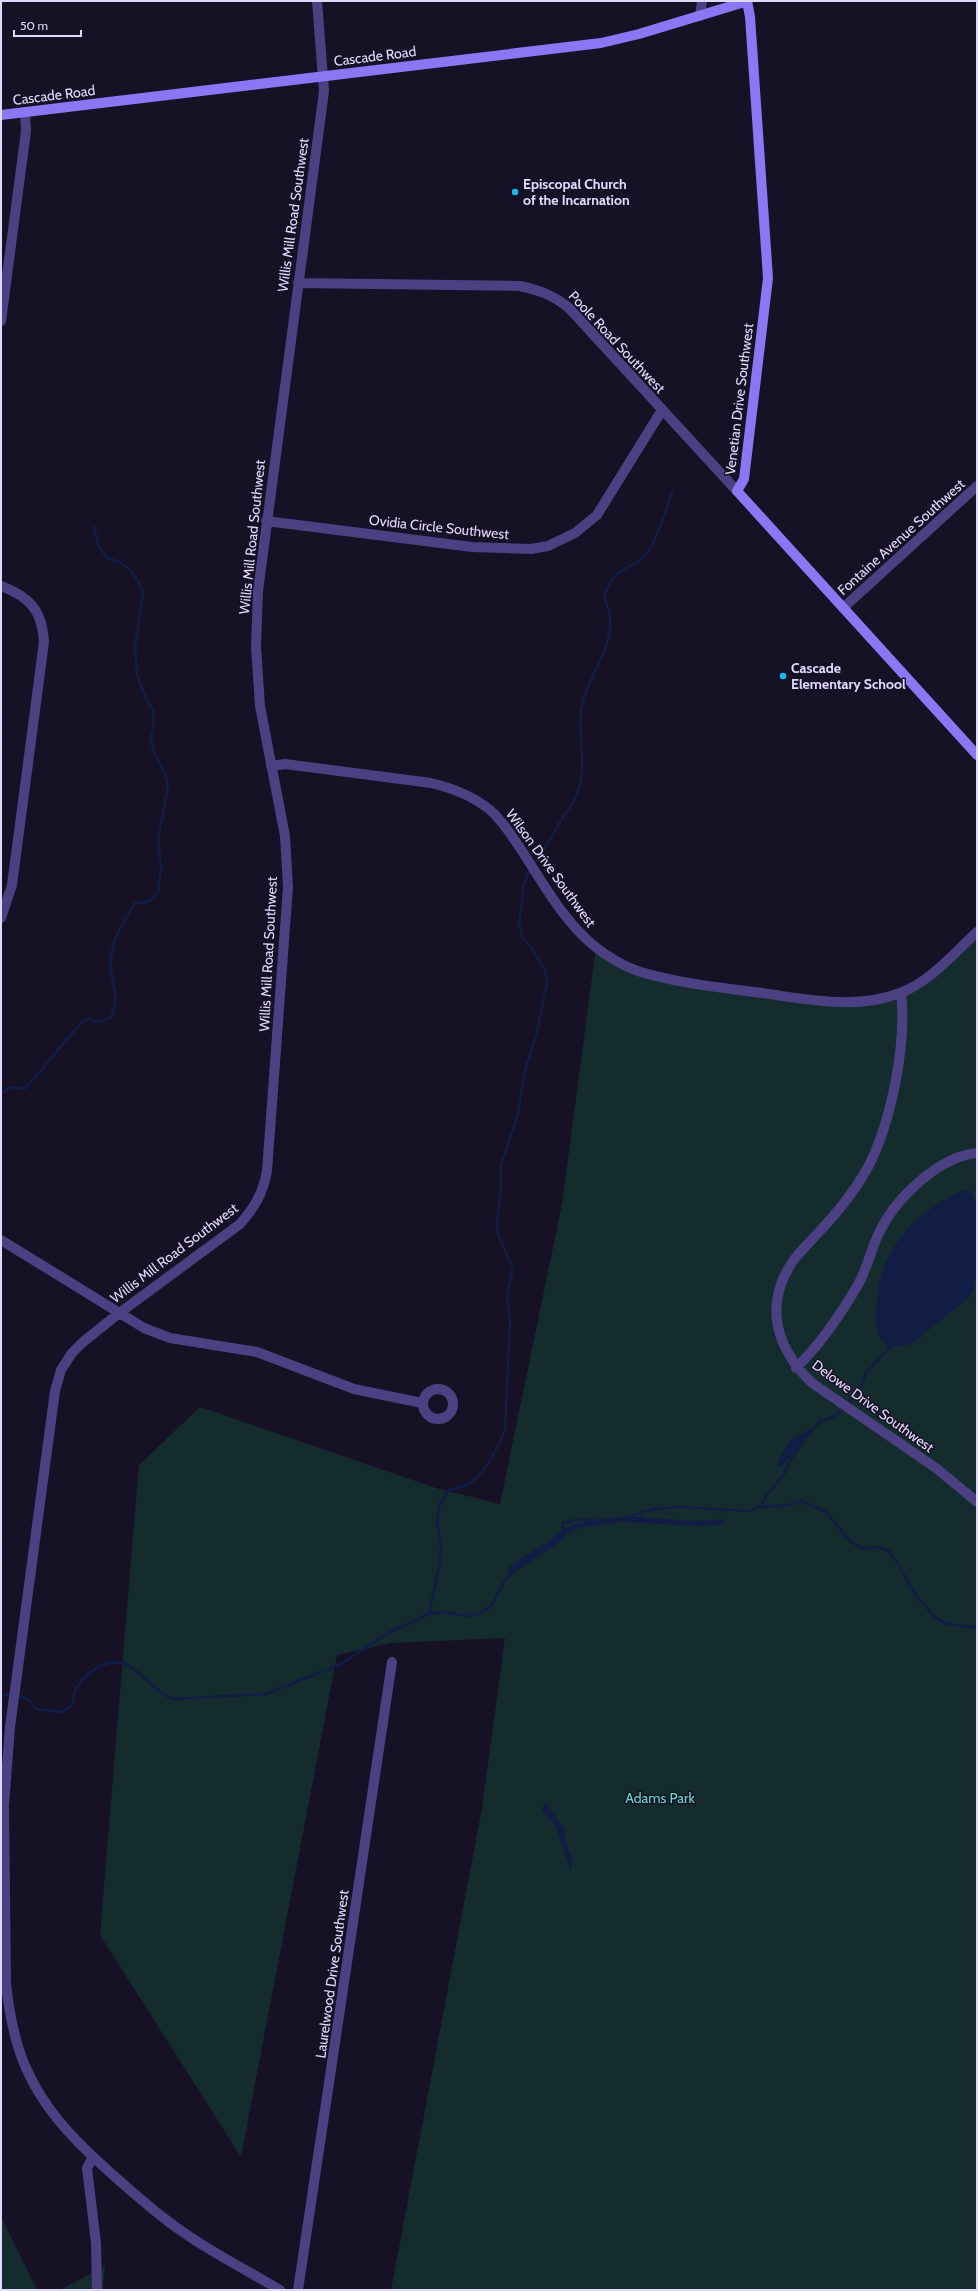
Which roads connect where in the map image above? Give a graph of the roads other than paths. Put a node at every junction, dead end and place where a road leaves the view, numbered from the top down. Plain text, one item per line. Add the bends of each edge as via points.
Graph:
1 (317, 1) edge
2 (702, 1) edge
3 (748, 1) edge
4 (700, 16) junction
5 (323, 76) junction
6 (25, 112) junction
7 (1, 115) edge
8 (298, 283) junction
9 (1, 321) edge
10 (662, 410) junction
11 (977, 486) edge
12 (737, 491) junction
13 (266, 521) junction
14 (1, 586) edge
15 (843, 608) junction
16 (977, 755) edge
17 (271, 766) junction
18 (1, 918) edge
19 (977, 932) edge
20 (901, 993) junction
21 (977, 1153) edge
22 (1, 1240) edge
23 (118, 1314) junction
24 (796, 1368) junction
25 (422, 1403) dead end
26 (977, 1502) edge
27 (392, 1662) dead end
28 (93, 2157) junction
29 (97, 2290) edge
30 (280, 2290) edge
31 (298, 2290) edge

1 - 5 street, Willis Mill Road Southwest
2 - 4 street
3 - 4 street, Cascade Road
3 - 12 street, Venetian Drive Southwest via 768,278 744,479
4 - 5 street, Cascade Road via 601,43
5 - 6 street, Cascade Road
5 - 8 street, Willis Mill Road Southwest via 324,91
6 - 7 street, Cascade Road
6 - 9 street via 26,131
8 - 10 street, Poole Road Southwest via 520,286 542,290 569,308
8 - 13 street, Willis Mill Road Southwest
10 - 12 street, Poole Road Southwest
10 - 13 street, Ovidia Circle Southwest via 596,515 575,534 548,546 504,550
11 - 15 street, Fontaine Avenue Southwest
12 - 15 street, Venetian Drive Southwest
13 - 17 street, Willis Mill Road Southwest via 258,591 256,647 260,706
14 - 18 street via 19,592 30,601 40,620 44,642 12,885
15 - 16 street, Venetian Drive Southwest
17 - 20 street, Wilson Drive Southwest via 285,764 431,783 470,796 490,810 505,826 580,933 608,956 639,972 684,983 829,1001 871,1001
17 - 23 street, Willis Mill Road Southwest via 284,836 288,887 264,1187 256,1206 240,1224
19 - 20 street via 931,974
20 - 24 street, Delowe Drive Southwest via 903,1013 894,1087 888,1117 878,1146 853,1192 794,1260 779,1290 776,1310 778,1330 785,1350
21 - 24 street via 941,1166 916,1184 900,1200 886,1219 859,1281 837,1319 817,1348
22 - 23 street
23 - 25 street via 170,1338 256,1352 354,1389
23 - 28 street, Willis Mill Road Southwest via 72,1353 61,1370 55,1391 10,1727 4,1805 6,1983 13,2030 26,2067 42,2099 64,2128
24 - 26 street, Delowe Drive Southwest via 812,1383 936,1468
27 - 31 street, Laurelwood Drive Southwest
28 - 29 street via 87,2168 96,2243
28 - 30 street, Willis Mill Road Southwest via 169,2222

